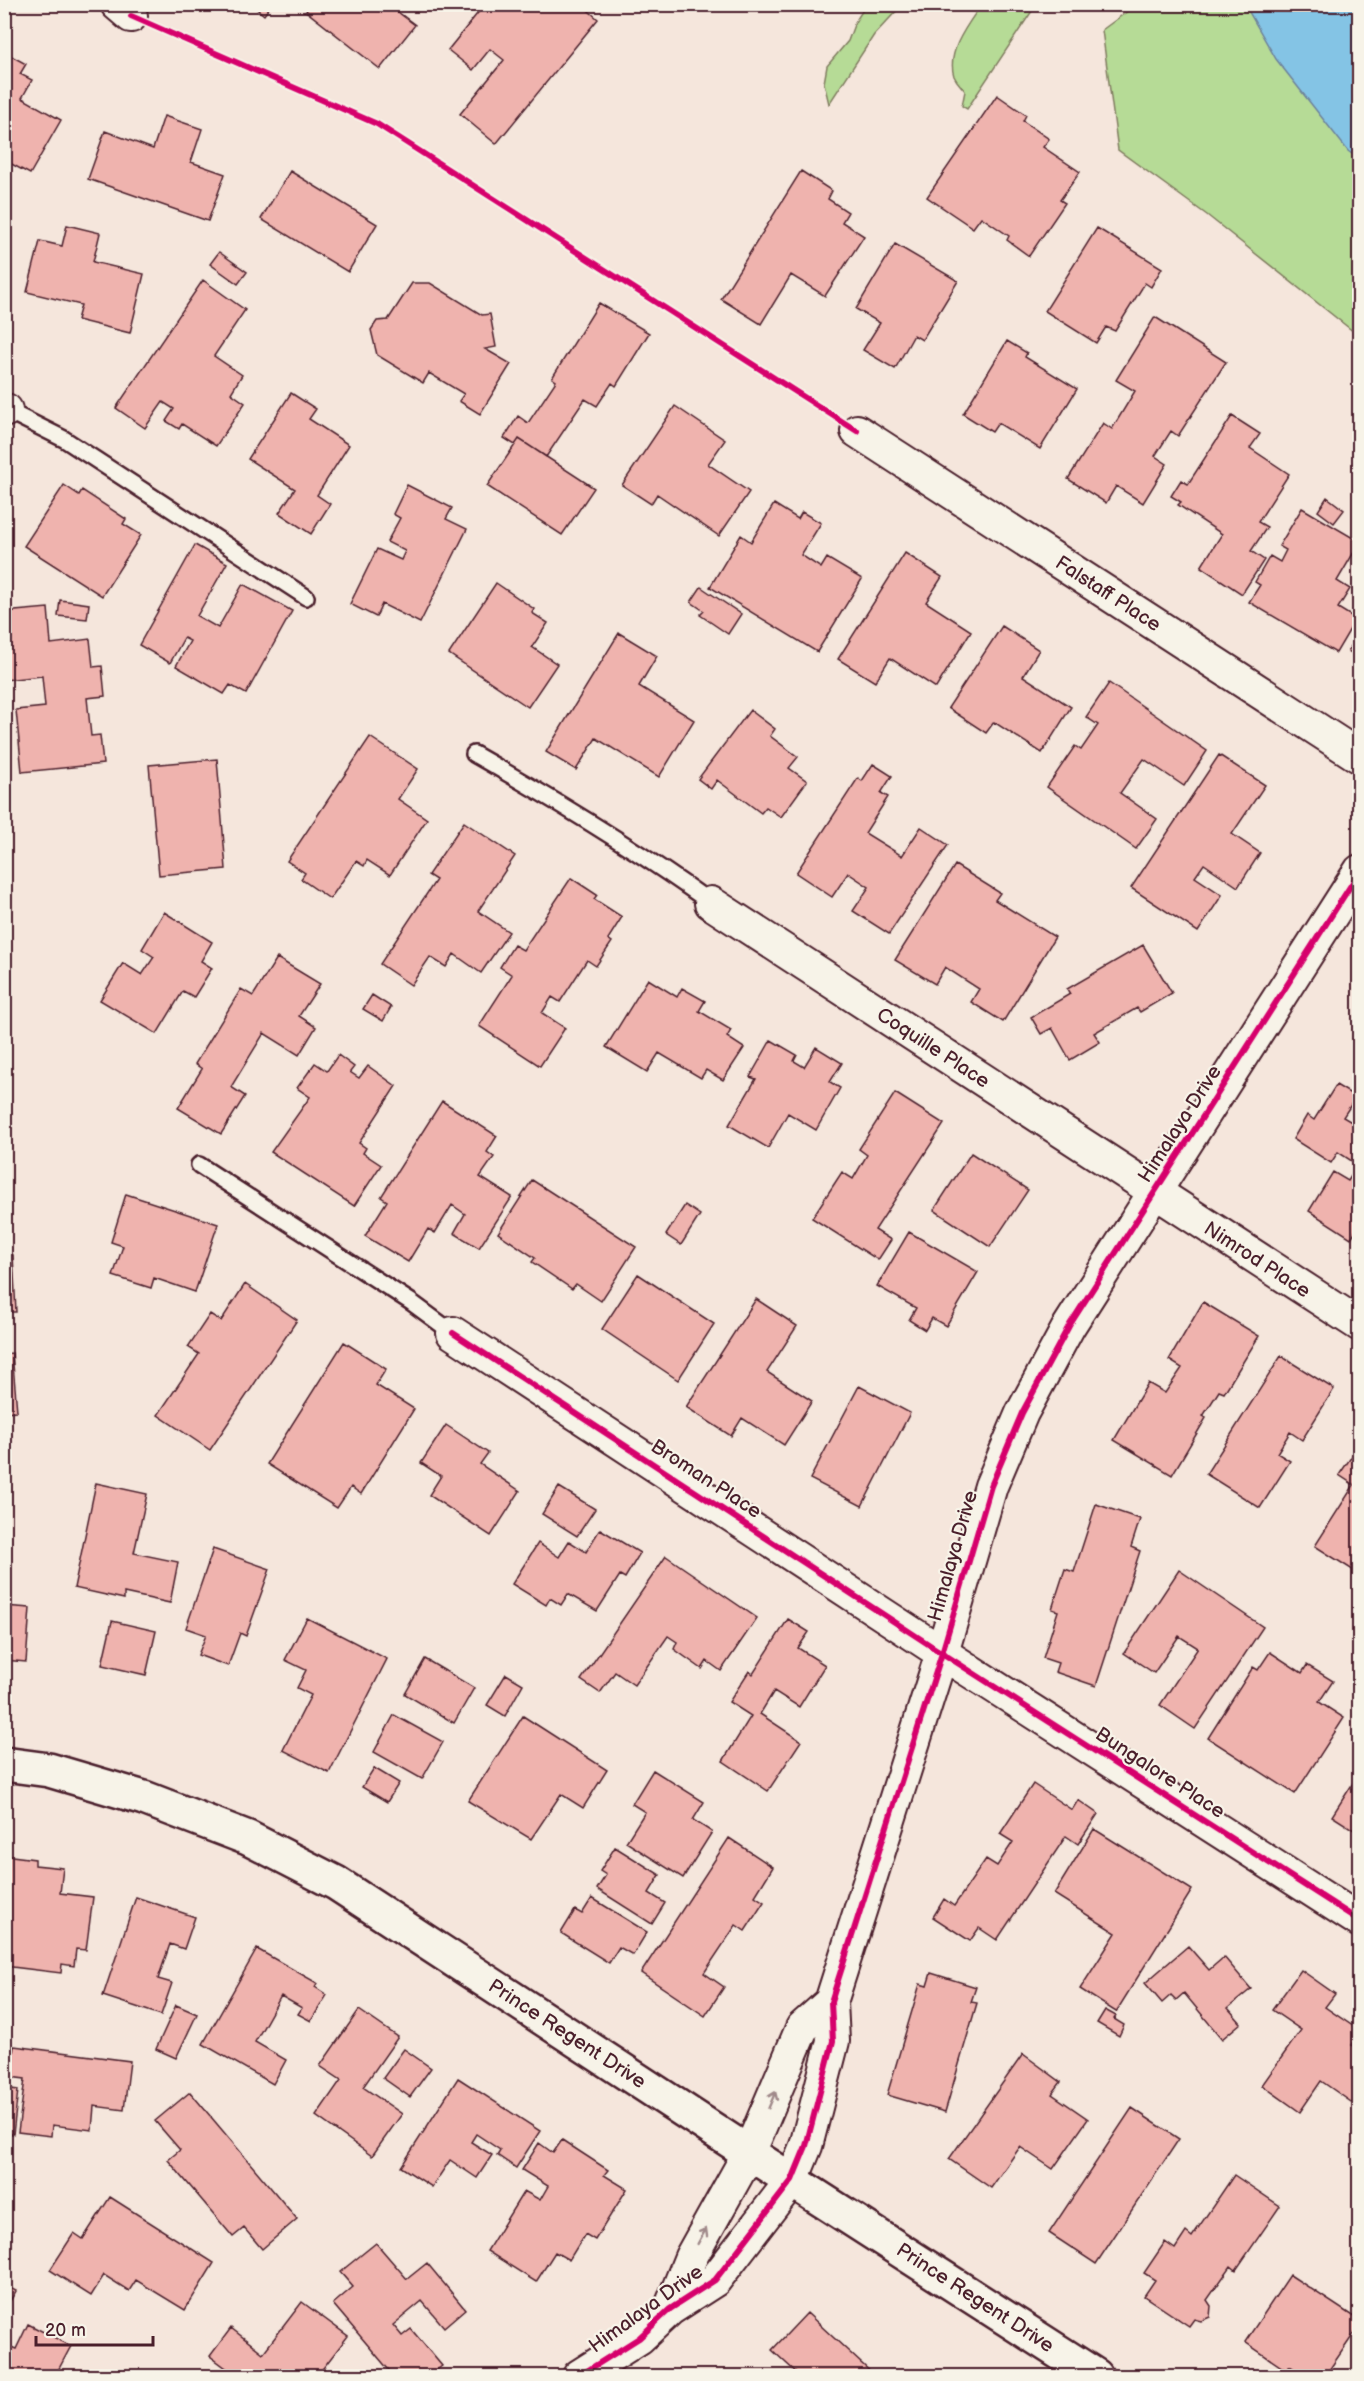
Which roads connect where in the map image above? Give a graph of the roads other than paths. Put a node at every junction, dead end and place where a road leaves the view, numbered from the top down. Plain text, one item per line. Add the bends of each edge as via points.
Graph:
1 (5, 411) edge
2 (857, 431) dead end
3 (306, 597) dead end
4 (474, 754) dead end
5 (1359, 757) edge
6 (1359, 871) edge
7 (711, 903) joint
8 (199, 1165) dead end
9 (1154, 1194) junction
10 (1359, 1326) edge
11 (453, 1333) joint
12 (942, 1653) junction
13 (4, 1764) edge
14 (1359, 1921) edge
15 (831, 2002) junction
16 (749, 2153) junction
17 (792, 2180) junction
18 (670, 2309) junction
19 (579, 2376) edge
20 (1096, 2376) edge

1 - 3 lane via 64,439
2 - 5 street, Falstaff Place
4 - 7 lane via 567,807
6 - 9 street, Himalaya Drive
7 - 9 street, Coquille Place
8 - 11 lane
9 - 10 street, Nimrod Place
9 - 12 street, Himalaya Drive via 1069,1326 1022,1413 991,1486
11 - 12 street, Broman Place
12 - 14 street, Bungalore Place
12 - 15 street, Himalaya Drive
13 - 16 main road, Prince Regent Drive via 49,1770 144,1798 248,1838 336,1883
16 -> 15 street, Himalaya Drive via 802,2028
15 - 17 street, Himalaya Drive via 833,2041 806,2146
16 - 17 main road, Prince Regent Drive
18 -> 16 street, Himalaya Drive via 691,2257
17 - 18 street, Himalaya Drive via 715,2280
17 - 20 main road, Prince Regent Drive
18 - 19 street, Himalaya Drive via 639,2338

